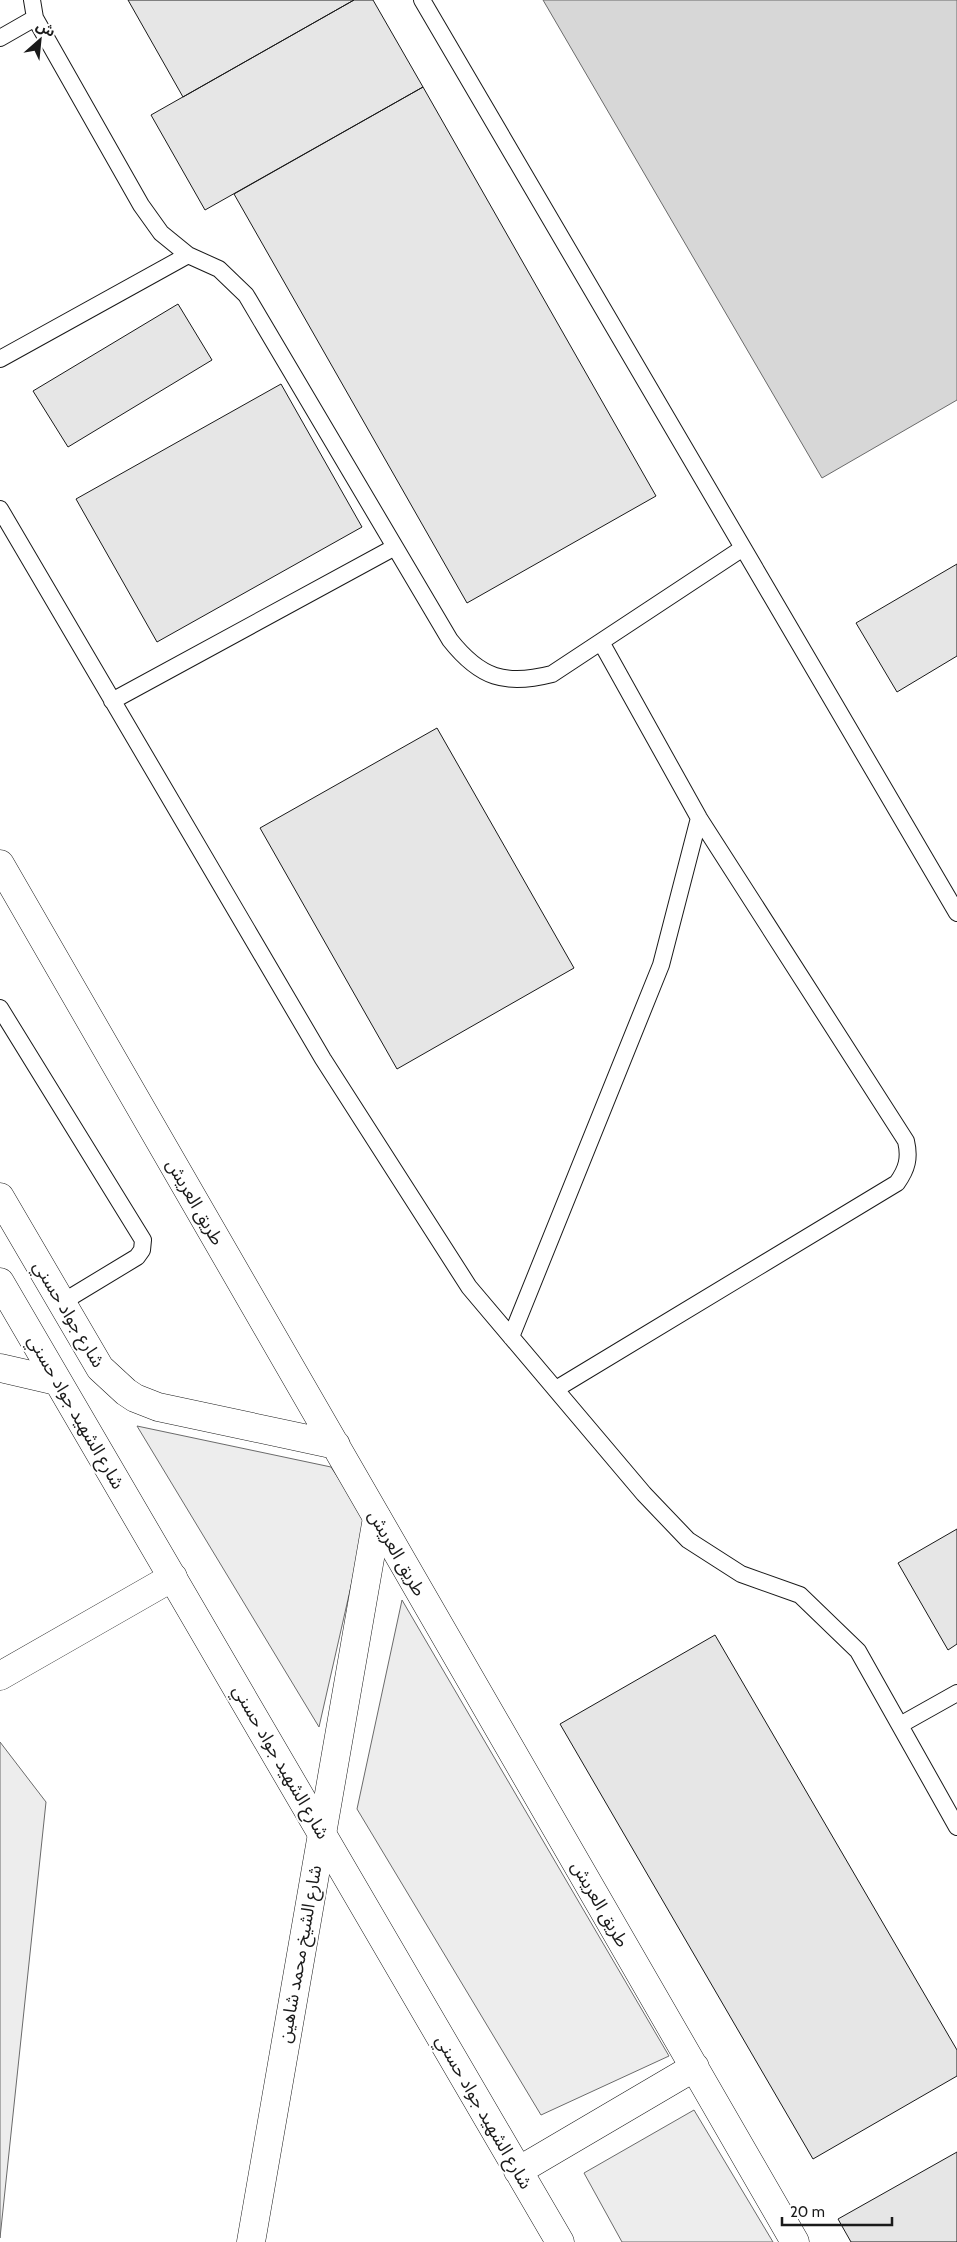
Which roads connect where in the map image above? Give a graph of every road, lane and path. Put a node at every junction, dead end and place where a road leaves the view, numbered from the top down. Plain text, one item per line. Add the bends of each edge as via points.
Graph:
1 (32, 0) edge
2 (422, 0) edge
3 (35, 18) junction
4 (0, 38) edge
5 (188, 255) junction
6 (0, 359) edge
7 (0, 509) edge
8 (395, 547) junction
9 (744, 548) junction
10 (601, 642) junction
11 (112, 701) junction
12 (699, 818) junction
13 (0, 864) edge
14 (957, 913) edge
15 (0, 1008) edge
16 (0, 1197) edge
17 (0, 1282) edge
18 (61, 1303) junction
19 (511, 1337) junction
20 (0, 1368) edge
21 (57, 1381) junction
22 (556, 1389) junction
23 (336, 1445) junction
24 (376, 1518) junction
25 (173, 1577) junction
26 (0, 1676) edge
27 (957, 1693) edge
28 (900, 1725) junction
29 (957, 1827) edge
30 (321, 1830) junction
31 (695, 2067) junction
32 (518, 2171) junction
33 (251, 2242) edge
34 (560, 2242) edge
35 (795, 2242) edge

1 - 3 lane
2 - 9 lane
3 - 4 lane
3 - 5 lane via 141,205 161,233
5 - 6 lane
5 - 8 lane via 219,269 246,295
7 - 11 lane
8 - 10 lane via 450,640 465,658 484,672 506,679 529,680 552,674
8 - 11 lane
9 - 10 lane
9 - 14 lane
10 - 12 lane
11 - 19 lane via 322,1059 469,1287
12 - 19 lane via 661,965
12 - 22 lane via 906,1141 908,1163 896,1183
13 - 23 street, طريق العريش
15 - 18 lane via 143,1240 137,1258
16 - 18 street, شارع جواد حسني
17 - 21 street, شارع الشهيد جواد حسني
18 - 23 street, شارع جواد حسني via 100,1368 135,1398 158,1407
19 - 22 lane
20 - 21 street
21 - 25 street, شارع الشهيد جواد حسني
22 - 28 lane via 644,1494 688,1540 741,1574 800,1594 858,1651
23 - 24 street, طريق العريش
24 - 30 street, شارع الشيخ محمد شاهين
24 - 31 street, طريق العريش
25 - 26 street
25 - 30 street, شارع الشهيد جواد حسني
27 - 28 lane
28 - 29 lane
30 - 32 street, شارع الشهيد جواد حسني
30 - 33 street, شارع الشيخ محمد شاهين
31 - 32 street
31 - 35 street, طريق العريش
32 - 34 street, شارع الشهيد جواد حسني

